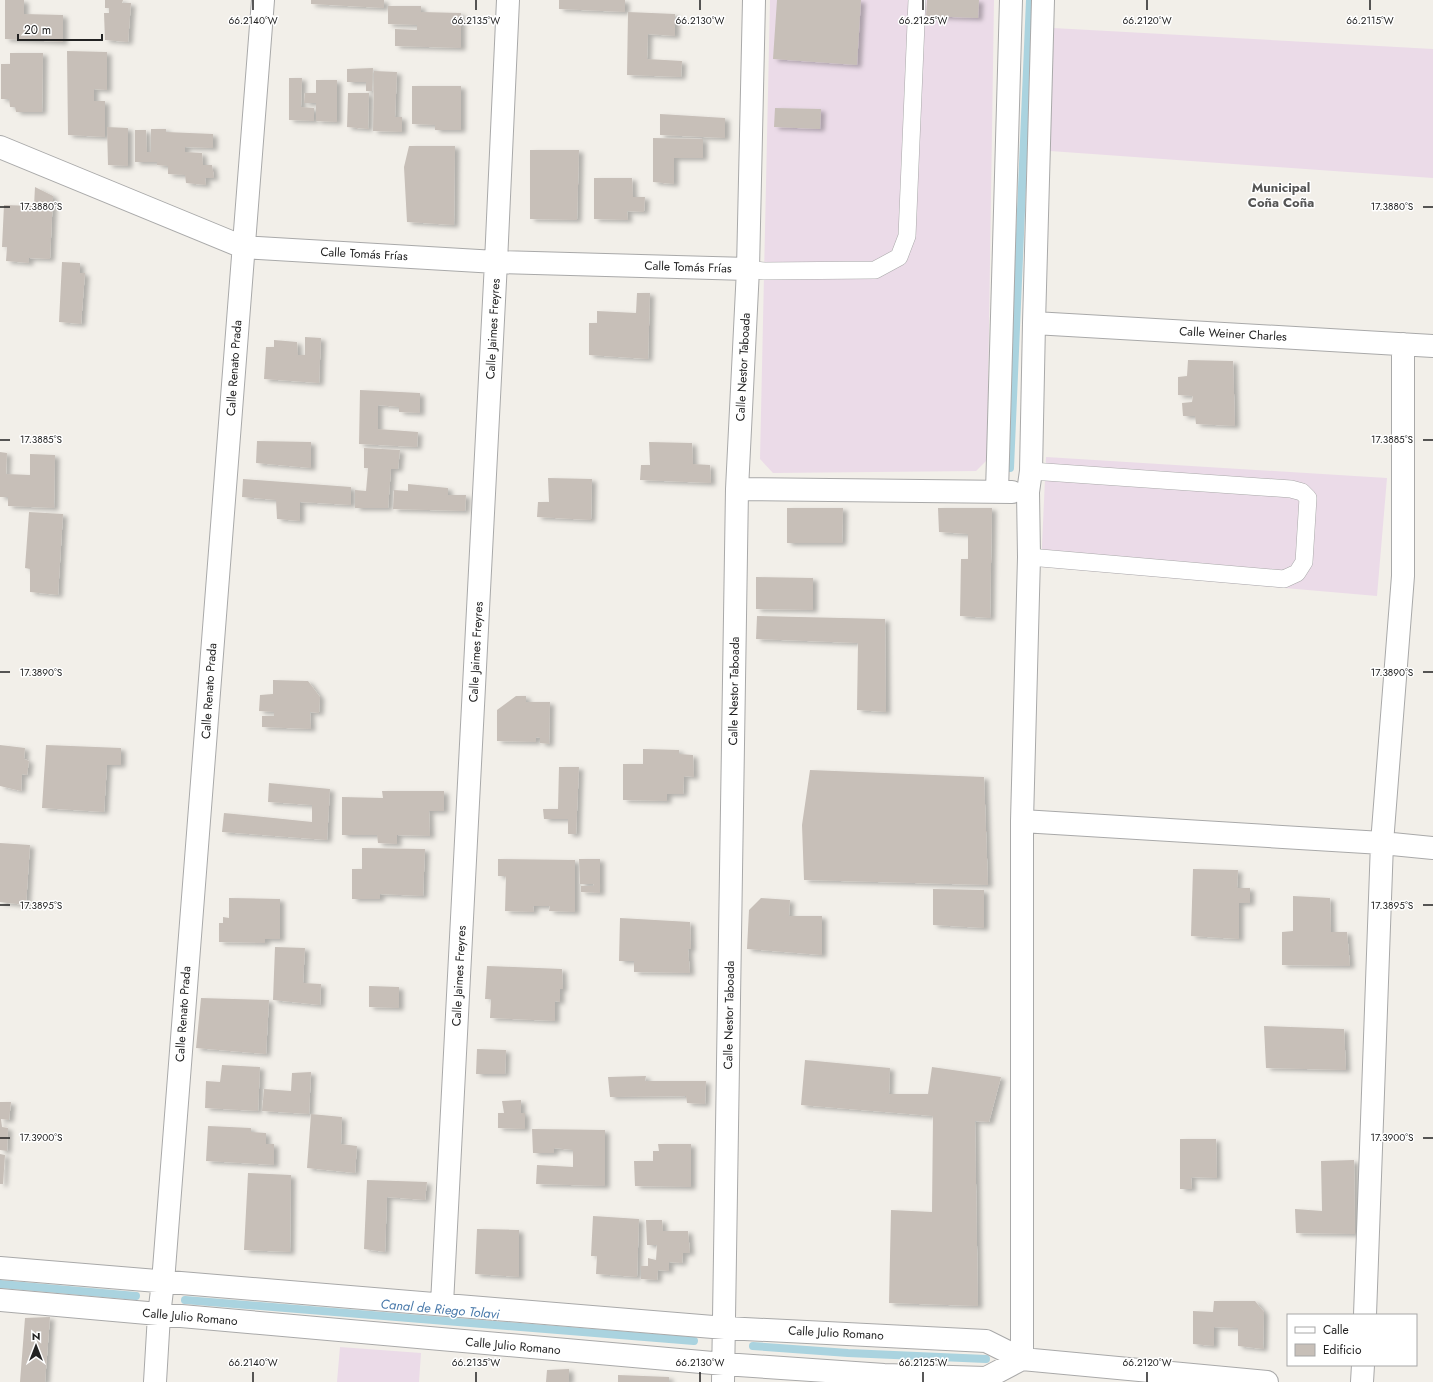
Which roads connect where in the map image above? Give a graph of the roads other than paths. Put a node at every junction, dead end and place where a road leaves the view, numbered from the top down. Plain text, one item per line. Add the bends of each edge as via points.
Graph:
1 (263, 0) edge
2 (508, 0) edge
3 (754, 0) edge
4 (918, 0) edge
5 (1011, 0) edge
6 (1043, 0) edge
7 (0, 147) edge
8 (243, 247) junction
9 (496, 262) junction
10 (748, 269) junction
11 (1034, 323) junction
12 (1403, 344) junction
13 (1433, 346) edge
14 (1030, 482) junction
15 (737, 489) junction
16 (997, 492) junction
17 (1029, 557) junction
18 (1022, 821) junction
19 (1382, 843) junction
20 (1433, 848) edge
21 (0, 1268) edge
22 (163, 1282) junction
23 (0, 1300) edge
24 (442, 1304) junction
25 (1365, 1314) edge
26 (159, 1315) junction
27 (725, 1328) junction
28 (1022, 1359) junction
29 (1363, 1366) edge
30 (723, 1373) edge
31 (154, 1382) edge
32 (1268, 1382) edge
33 (1362, 1382) edge

1 - 8 street, Calle Renato Prada
2 - 9 street, Calle Jaimes Freyres
3 - 10 street, Calle Nestor Taboada
4 - 10 lane via 907,236 899,257 875,270
5 - 16 street
6 - 11 street
7 - 8 street, Calle Tomás Frías
8 - 9 street, Calle Tomás Frías
8 - 22 street, Calle Renato Prada
9 - 10 street, Calle Tomás Frías
9 - 24 street, Calle Jaimes Freyres
10 - 15 street, Calle Nestor Taboada
11 - 12 street, Calle Weiner Charles
11 - 14 street
12 - 13 street, Calle Weiner Charles
12 - 19 street via 1403,576
14 - 16 street
14 - 17 street
14 - 17 lane via 1291,489 1302,492 1308,498 1304,562 1297,573 1284,579
15 - 16 street
15 - 27 street, Calle Nestor Taboada
17 - 18 street
18 - 19 street
18 - 28 street
19 - 20 street
19 - 25 street
21 - 22 street, Calle Julio Romano
22 - 24 street, Calle Julio Romano
22 - 26 street, Calle Renato Prada
23 - 26 street, Calle Julio Romano
24 - 27 street, Calle Julio Romano
26 - 30 street, Calle Julio Romano
26 - 31 street, Calle Renato Prada
27 - 28 street, Calle Julio Romano via 986,1341
27 - 30 street, Calle Nestor Taboada
28 - 30 street, Calle Julio Romano via 986,1378
28 - 32 street, Calle Julio Romano
29 - 33 street

